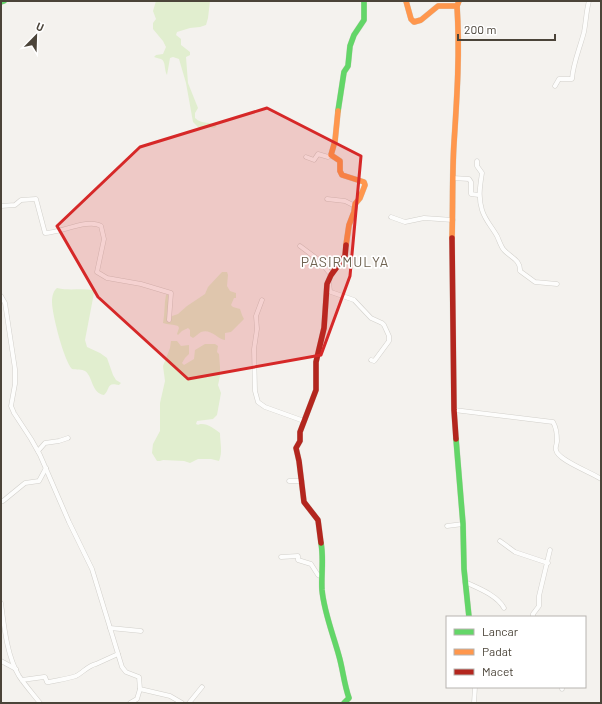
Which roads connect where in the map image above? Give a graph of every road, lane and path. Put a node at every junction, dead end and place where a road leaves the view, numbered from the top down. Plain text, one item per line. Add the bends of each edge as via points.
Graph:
1 (4, 1) edge
2 (364, 1) edge
3 (406, 1) edge
4 (589, 1) edge
5 (1, 2) edge
6 (458, 3) edge
7 (555, 86) dead end
8 (331, 155) junction
9 (306, 158) dead end
10 (477, 160) dead end
11 (453, 178) junction
12 (479, 195) junction
13 (327, 199) dead end
14 (1, 206) edge
15 (355, 206) junction
16 (391, 217) dead end
17 (453, 220) junction
18 (300, 246) dead end
19 (330, 277) junction
20 (557, 284) dead end
21 (1, 296) edge
22 (262, 300) dead end
23 (169, 320) dead end
24 (372, 360) dead end
25 (454, 410) junction
26 (304, 421) junction
27 (68, 438) dead end
28 (38, 451) junction
29 (46, 468) junction
30 (601, 479) edge
31 (289, 481) dead end
32 (302, 481) junction
33 (1, 501) edge
34 (463, 524) junction
35 (447, 526) dead end
36 (500, 541) dead end
37 (550, 550) dead end
38 (281, 557) dead end
39 (548, 562) junction
40 (322, 576) junction
41 (466, 582) junction
42 (1, 603) edge
43 (504, 608) dead end
44 (469, 616) edge
45 (532, 616) edge
46 (110, 628) junction
47 (141, 631) dead end
48 (118, 654) junction
49 (1, 661) edge
50 (16, 669) junction
51 (22, 680) junction
52 (202, 686) dead end
53 (475, 688) edge
54 (140, 689) junction
55 (40, 703) edge
56 (130, 703) edge
57 (182, 703) edge
58 (190, 703) edge
59 (344, 703) edge
60 (474, 703) edge

1 - 5 street
2 - 8 street via 364,20 354,35 348,66 344,72
3 - 6 street via 412,20 417,22 439,6
4 - 7 street via 572,79 559,78
6 - 11 street
8 - 9 street via 328,157 318,154 314,160
8 - 15 street via 340,161 342,175 365,183
10 - 12 street via 477,166 482,173
11 - 12 street via 470,180 471,194
11 - 17 street
12 - 20 street via 487,224 502,248 520,266 520,271 535,282
13 - 15 street via 345,201
14 - 23 street via 36,199 45,233 91,223 101,226 104,239 97,272 106,278 141,284 171,293
15 - 19 street via 347,232 346,256
16 - 17 street via 405,222 424,218
17 - 25 street
18 - 19 street via 320,261
19 - 24 street via 331,292 354,300 371,318 384,325 389,341 374,361
19 - 26 street via 327,284 324,328 316,362 316,390
21 - 28 street via 5,303 15,370 11,406
22 - 26 street via 256,316 254,350 255,390 258,402
25 - 30 street via 553,422 557,437 557,453
25 - 34 street
26 - 32 street via 296,450
27 - 28 street via 45,443
28 - 29 street
29 - 33 street via 39,481 25,483
29 - 46 street via 92,569
31 - 32 street
32 - 40 street via 304,502 318,520
34 - 35 street
34 - 41 street
36 - 39 street via 515,552
37 - 39 street
38 - 40 street via 298,556 299,561 311,564 318,575
39 - 45 street via 539,606
40 - 59 street via 327,616 349,698
41 - 43 street via 490,595
41 - 44 street
42 - 50 street
46 - 47 street
46 - 48 street
48 - 51 street via 71,677 49,682 46,677
48 - 54 street via 126,672 140,678
49 - 50 street
50 - 51 street
51 - 55 street
52 - 58 street
53 - 60 street
54 - 56 street via 137,699
54 - 57 street via 170,696

